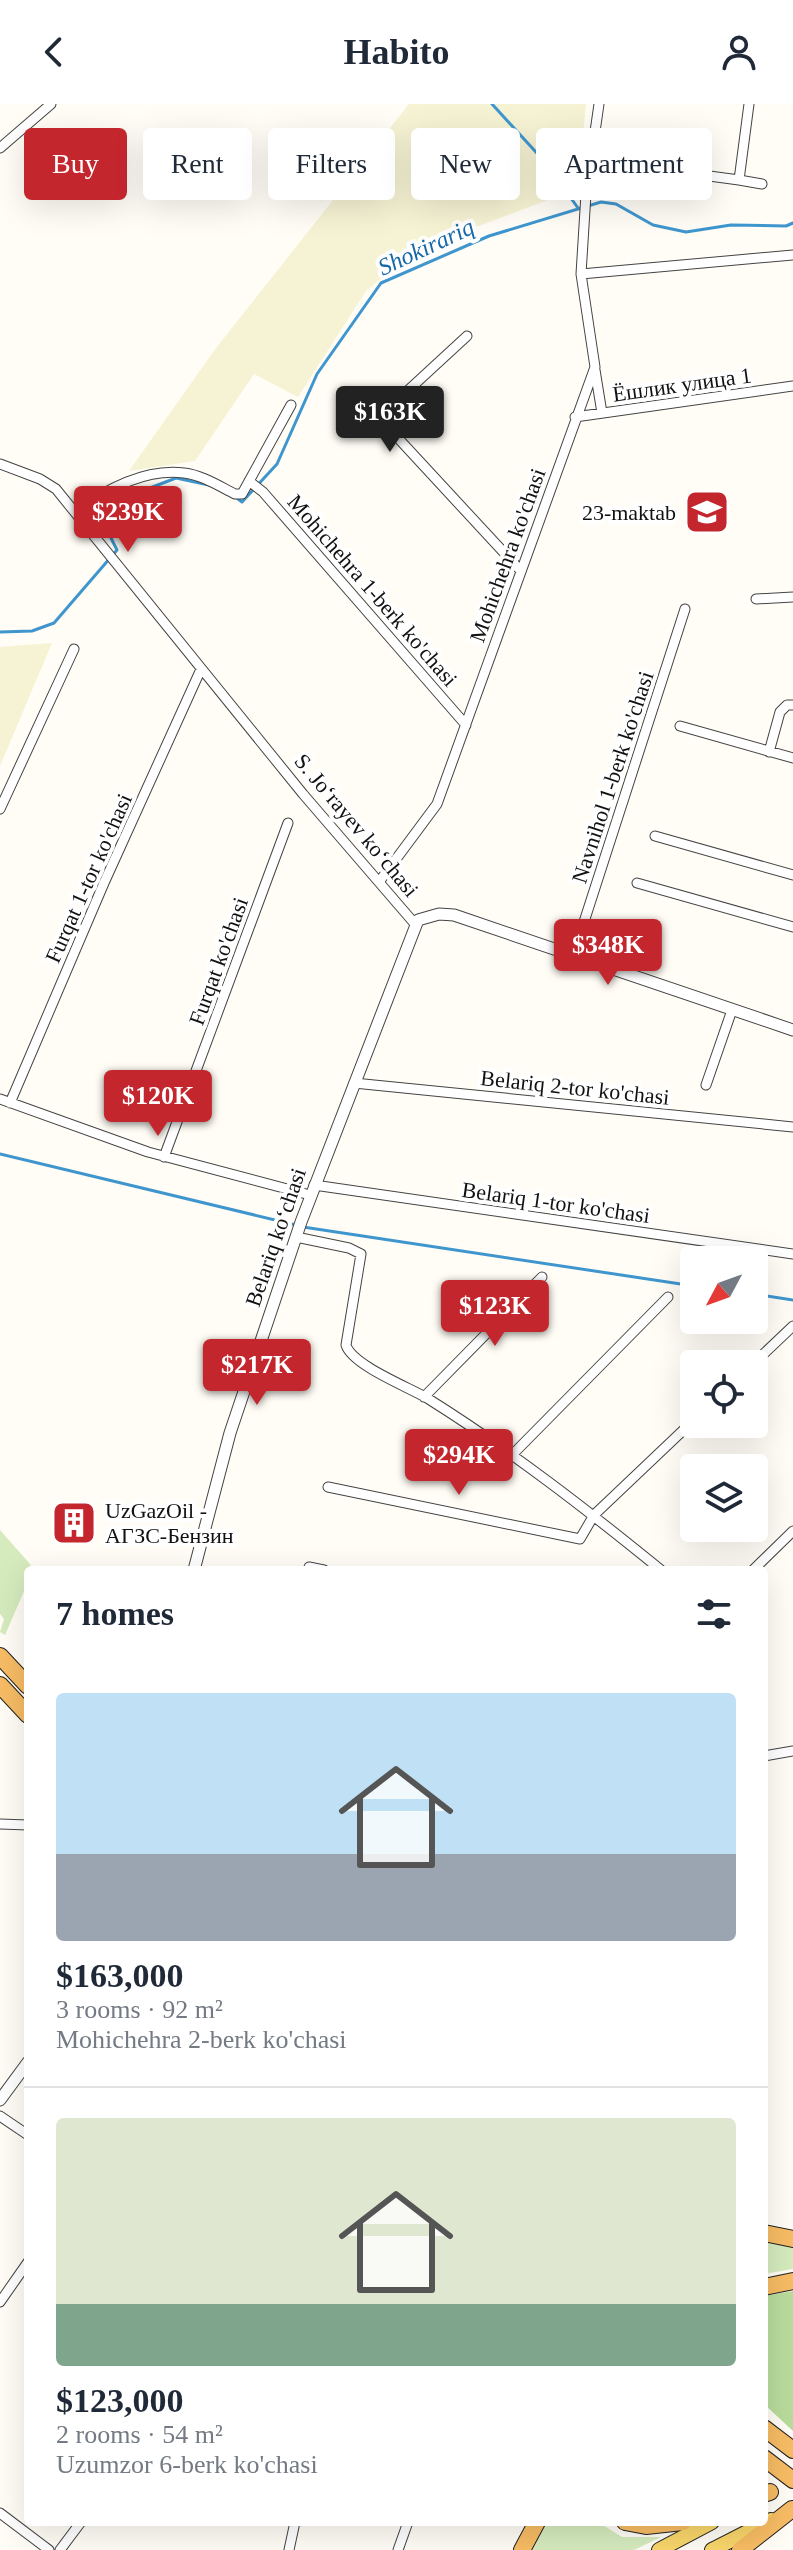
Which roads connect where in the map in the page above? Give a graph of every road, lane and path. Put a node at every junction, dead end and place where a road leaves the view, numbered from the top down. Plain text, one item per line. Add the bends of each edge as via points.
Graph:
1 (51, 104) edge
2 (599, 104) edge
3 (749, 104) edge
4 (596, 128) edge
5 (0, 148) edge
6 (712, 176) edge
7 (739, 180) junction
8 (762, 184) dead end
9 (587, 200) edge
10 (793, 255) edge
11 (581, 274) junction
12 (467, 336) dead end
13 (595, 367) junction
14 (793, 386) edge
15 (291, 405) dead end
16 (602, 413) junction
17 (575, 417) junction
18 (0, 464) edge
19 (249, 481) junction
20 (75, 512) junction
21 (520, 570) junction
22 (793, 597) edge
23 (756, 599) dead end
24 (685, 609) dead end
25 (74, 649) dead end
26 (201, 669) junction
27 (793, 705) edge
28 (466, 725) junction
29 (680, 726) dead end
30 (769, 752) junction
31 (793, 758) edge
32 (0, 809) edge
33 (288, 823) dead end
34 (655, 836) dead end
35 (793, 875) edge
36 (379, 882) junction
37 (637, 883) dead end
38 (415, 924) junction
39 (793, 927) edge
40 (573, 956) junction
41 (732, 1010) junction
42 (793, 1030) edge
43 (354, 1083) junction
44 (706, 1085) dead end
45 (5, 1101) edge
46 (793, 1127) edge
47 (164, 1157) junction
48 (312, 1190) junction
49 (296, 1237) junction
50 (793, 1254) edge
51 (542, 1277) dead end
52 (668, 1297) dead end
53 (793, 1326) edge
54 (768, 1350) edge
55 (424, 1397) junction
56 (680, 1433) edge
57 (513, 1454) junction
58 (328, 1487) dead end
59 (594, 1515) junction
60 (793, 1531) edge
61 (195, 1566) edge
62 (656, 1566) edge
63 (757, 1566) edge
64 (0, 1656) edge
65 (24, 1682) edge
66 (0, 1685) edge
67 (24, 1711) edge
68 (793, 1751) edge
69 (768, 1755) edge
70 (0, 1824) edge
71 (24, 1825) edge
72 (24, 2067) edge
73 (0, 2100) edge
74 (0, 2116) edge
75 (24, 2132) edge
76 (768, 2234) edge
77 (793, 2239) edge
78 (24, 2268) edge
79 (793, 2281) edge
80 (768, 2286) edge
81 (0, 2302) edge
82 (768, 2425) edge
83 (768, 2431) edge
84 (787, 2446) edge
85 (768, 2461) edge
86 (793, 2480) edge
87 (768, 2492) edge
88 (792, 2509) edge
89 (0, 2513) edge
90 (768, 2521) edge
91 (78, 2526) edge
92 (294, 2526) edge
93 (407, 2526) edge
94 (535, 2526) edge
95 (704, 2526) edge
96 (759, 2526) edge
97 (49, 2550) edge
98 (60, 2550) edge
99 (289, 2550) edge
100 (398, 2550) edge
101 (522, 2550) edge
102 (659, 2550) edge
103 (712, 2550) edge
104 (740, 2550) edge

1 - 5 street
2 - 4 street
3 - 7 street
6 - 7 street
7 - 8 street
9 - 11 street
10 - 11 street
11 - 13 street
12 - 21 street via 390,407 385,424
13 - 16 street
13 - 17 street, Mohichehra ko'chasi
14 - 16 street, Ёшлик улица 1
15 - 19 street
16 - 17 street, Ёшлик улица 1
17 - 21 street, Mohichehra ko'chasi
18 - 20 street, S. Joʻrayev koʻchasi via 48,483
19 - 20 street via 239,495 183,472 141,477
19 - 28 street, Mohichehra 1-berk ko'chasi
20 - 26 street, S. Joʻrayev koʻchasi
21 - 28 street, Mohichehra ko'chasi
22 - 23 street
24 - 40 street, Navnihol 1-berk ko'chasi
25 - 32 street
26 - 36 street, S. Joʻrayev koʻchasi
26 - 45 street, Furqat 1-tor ko'chasi
27 - 30 street via 780,712
28 - 36 street, Mohichehra ko'chasi via 437,804
29 - 30 street
30 - 31 street
33 - 47 street, Furqat ko'chasi
34 - 35 street
36 - 38 street, S. Joʻrayev koʻchasi
37 - 39 street
38 - 40 street, S. Joʻrayev koʻchasi via 428,915 454,915
38 - 43 street, Belariq koʻchasi
40 - 41 street, S. Joʻrayev koʻchasi
41 - 42 street, S. Joʻrayev koʻchasi
41 - 44 street
43 - 46 street, Belariq 2-tor ko'chasi
43 - 48 street, Belariq koʻchasi
45 - 47 street, Belariq 1-tor ko'chasi
47 - 48 street, Belariq 1-tor ko'chasi
48 - 49 street, Belariq koʻchasi
48 - 50 street, Belariq 1-tor ko'chasi
49 - 55 street via 361,1254 348,1352
49 - 61 street, Belariq koʻchasi via 230,1433
51 - 55 street
52 - 57 street
53 - 54 street
55 - 57 street
56 - 59 street
57 - 59 street
58 - 59 street via 580,1539
59 - 62 street
60 - 63 street
64 - 65 highway
66 - 67 highway
68 - 69 street
70 - 71 street
72 - 73 street
74 - 75 street
76 - 77 highway
78 - 81 street
79 - 80 highway
82 - 84 highway
83 - 84 highway
85 - 86 highway
86 - 87 main road
88 - 90 main road
88 - 104 highway
89 - 97 street
91 - 98 street
92 - 99 street
93 - 100 street
94 - 101 highway
95 - 102 main road
96 - 103 main road

